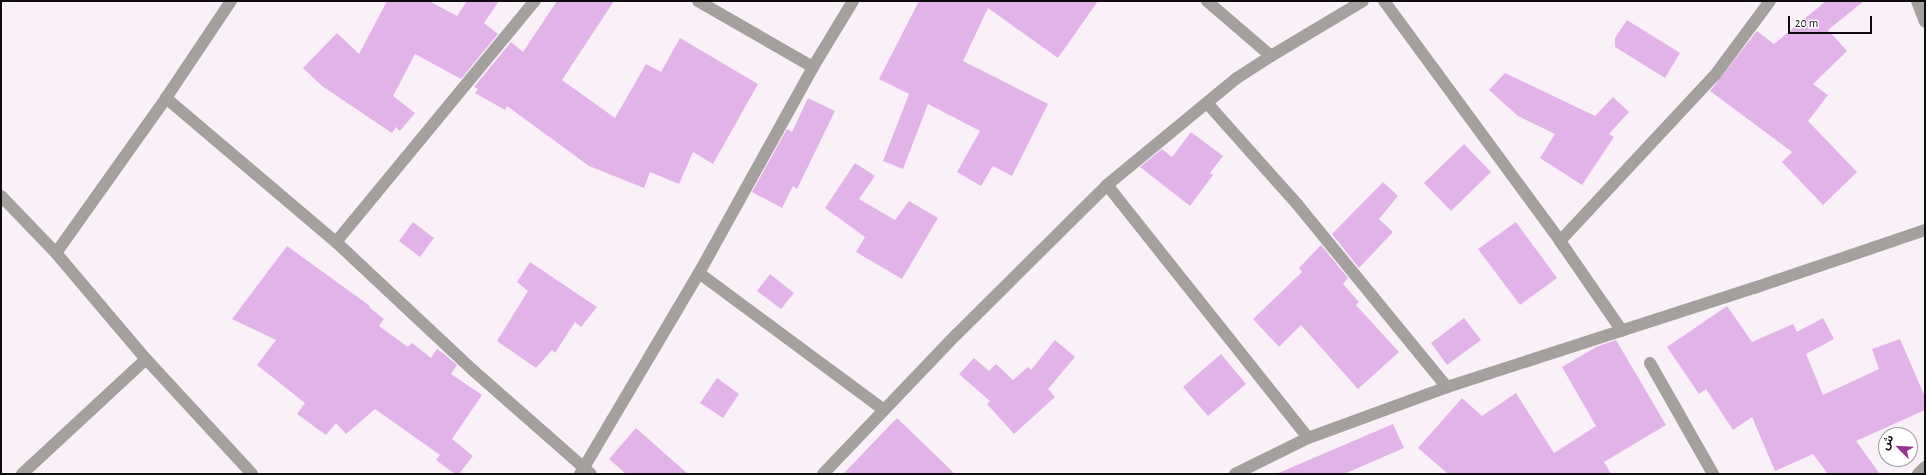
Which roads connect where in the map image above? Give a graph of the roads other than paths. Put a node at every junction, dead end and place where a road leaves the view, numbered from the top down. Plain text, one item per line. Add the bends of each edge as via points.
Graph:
1 (231, 1) edge
2 (535, 1) edge
3 (698, 1) edge
4 (853, 1) edge
5 (1208, 1) edge
6 (1363, 1) edge
7 (1384, 1) edge
8 (1770, 1) edge
9 (1917, 1) edge
10 (1925, 22) edge
11 (1271, 56) junction
12 (814, 67) junction
13 (166, 98) junction
14 (1206, 103) junction
15 (1107, 185) junction
16 (1, 196) edge
17 (1925, 230) edge
18 (1560, 241) junction
19 (336, 242) junction
20 (56, 253) junction
21 (699, 273) junction
22 (1622, 331) junction
23 (146, 359) junction
24 (1650, 363) dead end
25 (1447, 387) junction
26 (884, 410) junction
27 (1308, 438) junction
28 (1925, 468) edge
29 (585, 472) edge
30 (22, 474) edge
31 (252, 474) edge
32 (823, 474) edge
33 (1235, 474) edge
34 (1713, 474) edge
35 (1918, 474) edge

1 - 13 street
2 - 19 street
3 - 12 street
4 - 12 street
5 - 11 street
6 - 11 street
7 - 18 street
8 - 18 street via 1715,75
9 - 10 street
11 - 14 street via 1237,78
12 - 21 street
13 - 19 street
13 - 20 street
14 - 15 street
14 - 25 street via 1297,204
15 - 26 street
15 - 27 street
16 - 20 street
17 - 22 street
18 - 22 street
19 - 29 street
20 - 23 street
21 - 26 street
21 - 29 street
22 - 25 street
23 - 30 street
23 - 31 street
24 - 34 street
25 - 27 street
26 - 32 street
27 - 33 street
28 - 35 street

